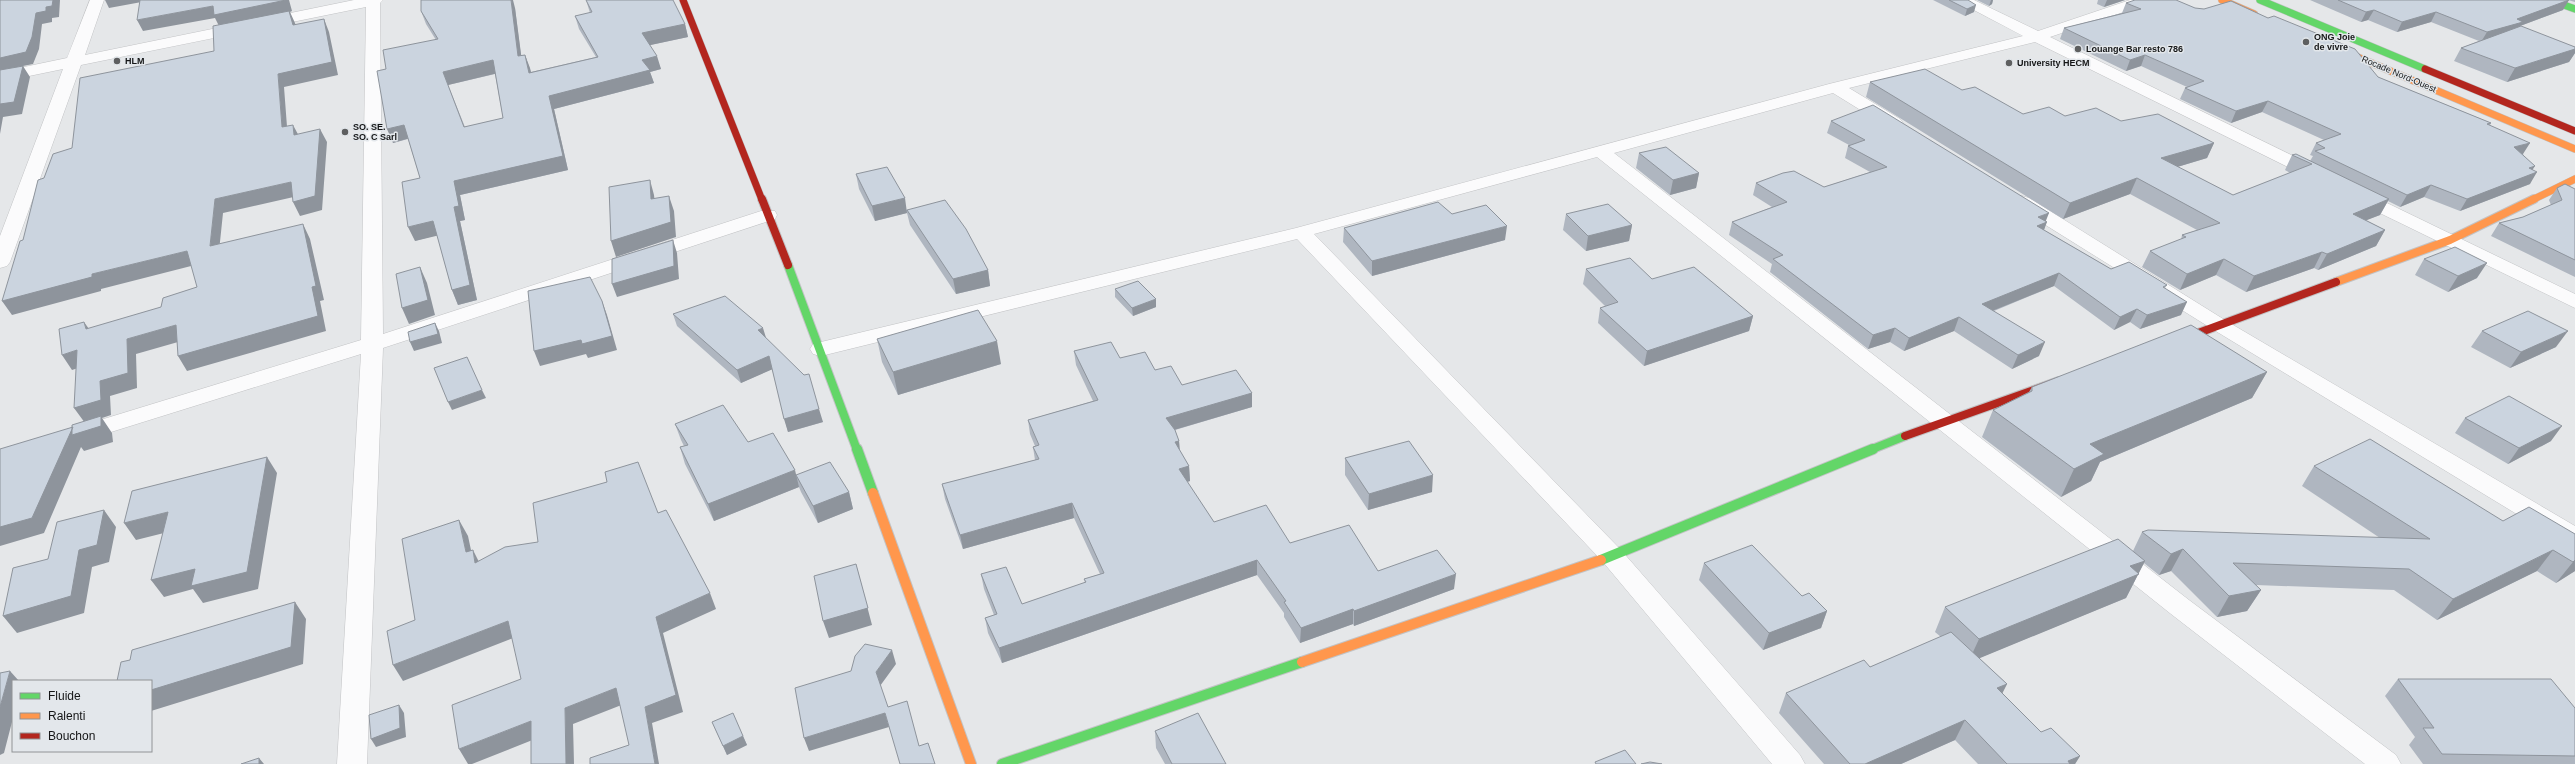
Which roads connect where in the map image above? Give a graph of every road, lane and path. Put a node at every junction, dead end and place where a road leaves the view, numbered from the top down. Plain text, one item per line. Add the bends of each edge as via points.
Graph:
1 (97, 0) edge
2 (374, 0) edge
3 (684, 0) edge
4 (1962, 0) edge
5 (2145, 0) edge
6 (2222, 0) edge
7 (2260, 0) edge
8 (2550, 0) edge
9 (2575, 9) edge
10 (2266, 19) edge
11 (2036, 36) junction
12 (2325, 43) edge
13 (74, 62) junction
14 (0, 78) edge
15 (1835, 87) junction
16 (2575, 131) edge
17 (1910, 133) edge
18 (2575, 149) edge
19 (1602, 152) junction
20 (2575, 179) edge
21 (2005, 192) edge
22 (768, 215) junction
23 (1301, 232) junction
24 (2450, 240) junction
25 (0, 262) edge
26 (2575, 302) edge
27 (2221, 326) junction
28 (372, 344) junction
29 (2161, 346) edge
30 (821, 349) junction
31 (2072, 377) edge
32 (1945, 420) junction
33 (61, 440) edge
34 (2575, 538) edge
35 (1612, 556) junction
36 (352, 764) edge
37 (971, 764) edge
38 (1002, 764) edge
39 (1790, 764) edge
40 (2386, 764) edge

1 - 13 street
2 - 13 street
2 - 28 street
3 - 22 street
4 - 11 street
5 - 11 street
6 - 10 street
7 - 16 street, Rocade Nord-Ouest
8 - 9 street
11 - 15 street
11 - 24 street
12 - 18 street, Rocade Nord-Ouest
13 - 14 street
13 - 25 street
15 - 17 street
15 - 19 street
19 - 23 street
19 - 32 street
20 - 24 street
21 - 27 street
22 - 28 street
22 - 30 street
23 - 30 street
23 - 35 street
24 - 26 street
24 - 27 street
27 - 29 street
27 - 34 street
28 - 33 street
28 - 36 street
30 - 37 street
31 - 32 street
32 - 35 street
32 - 40 street via 2180,607
35 - 38 street
35 - 39 street

